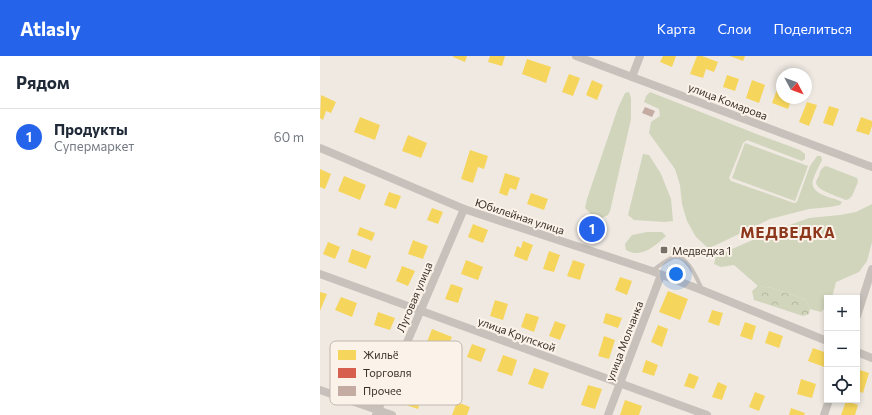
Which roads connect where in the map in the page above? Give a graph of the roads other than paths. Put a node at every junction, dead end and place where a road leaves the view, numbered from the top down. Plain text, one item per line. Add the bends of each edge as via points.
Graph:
1 (576, 56) edge
2 (640, 56) edge
3 (632, 77) junction
4 (320, 148) edge
5 (872, 167) edge
6 (464, 209) junction
7 (872, 269) edge
8 (652, 271) junction
9 (320, 274) edge
10 (661, 275) junction
11 (704, 291) junction
12 (860, 307) edge
13 (420, 311) junction
14 (824, 340) edge
15 (408, 341) edge
16 (860, 353) edge
17 (872, 358) edge
18 (620, 383) junction
19 (320, 390) edge
20 (330, 394) edge
21 (828, 403) edge
22 (358, 405) edge
23 (378, 413) edge
24 (392, 415) edge
25 (608, 415) edge
26 (707, 415) edge
27 (824, 415) edge

1 - 3 street, улица Комарова
2 - 3 street
3 - 5 street, улица Комарова
4 - 6 street, Юбилейная улица
6 - 8 street, Юбилейная улица
6 - 13 street, Луговая улица
7 - 12 street
8 - 10 street, Юбилейная улица
8 - 11 lane via 673,257 679,257 687,262
9 - 13 street, улица Крупской
10 - 11 street, Юбилейная улица
10 - 18 street, улица Молчанка
11 - 14 street, Юбилейная улица
13 - 15 street, Луговая улица
13 - 18 street, улица Крупской
16 - 17 street
18 - 25 street, улица Молчанка
18 - 26 street, улица Крупской
19 - 20 street
21 - 27 street
22 - 23 street
23 - 24 street

